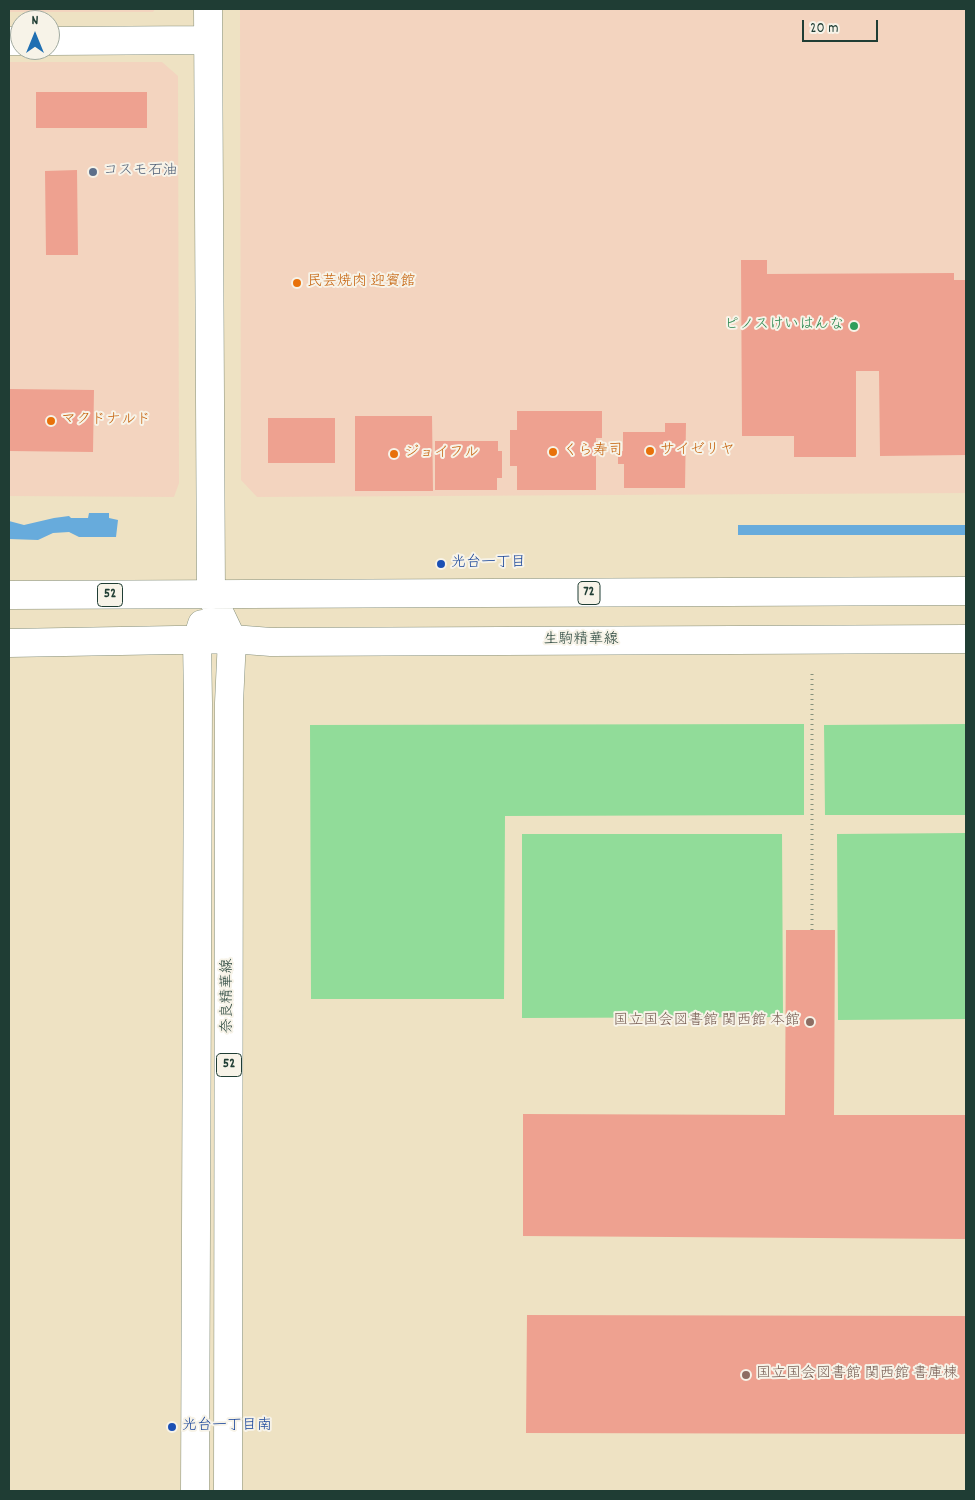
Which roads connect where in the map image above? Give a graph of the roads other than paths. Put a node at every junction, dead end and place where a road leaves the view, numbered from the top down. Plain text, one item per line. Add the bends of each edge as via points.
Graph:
1 (208, 9) edge
2 (208, 40) junction
3 (60, 41) edge
4 (966, 591) edge
5 (9, 595) edge
6 (211, 595) junction
7 (232, 639) junction
8 (966, 639) edge
9 (197, 640) junction
10 (9, 643) edge
11 (195, 1491) edge
12 (228, 1491) edge

1 - 2 main road
2 - 3 main road
2 - 6 main road
4 - 6 main road, 72
5 - 6 main road, 52
6 - 7 main road, 奈良精華線 / 52
6 - 9 main road, 52
7 - 8 main road, 生駒精華線 via 271,642
7 - 9 main road, 生駒精華線
7 - 12 main road, 奈良精華線 / 52
9 - 10 main road
9 - 11 main road, 52

